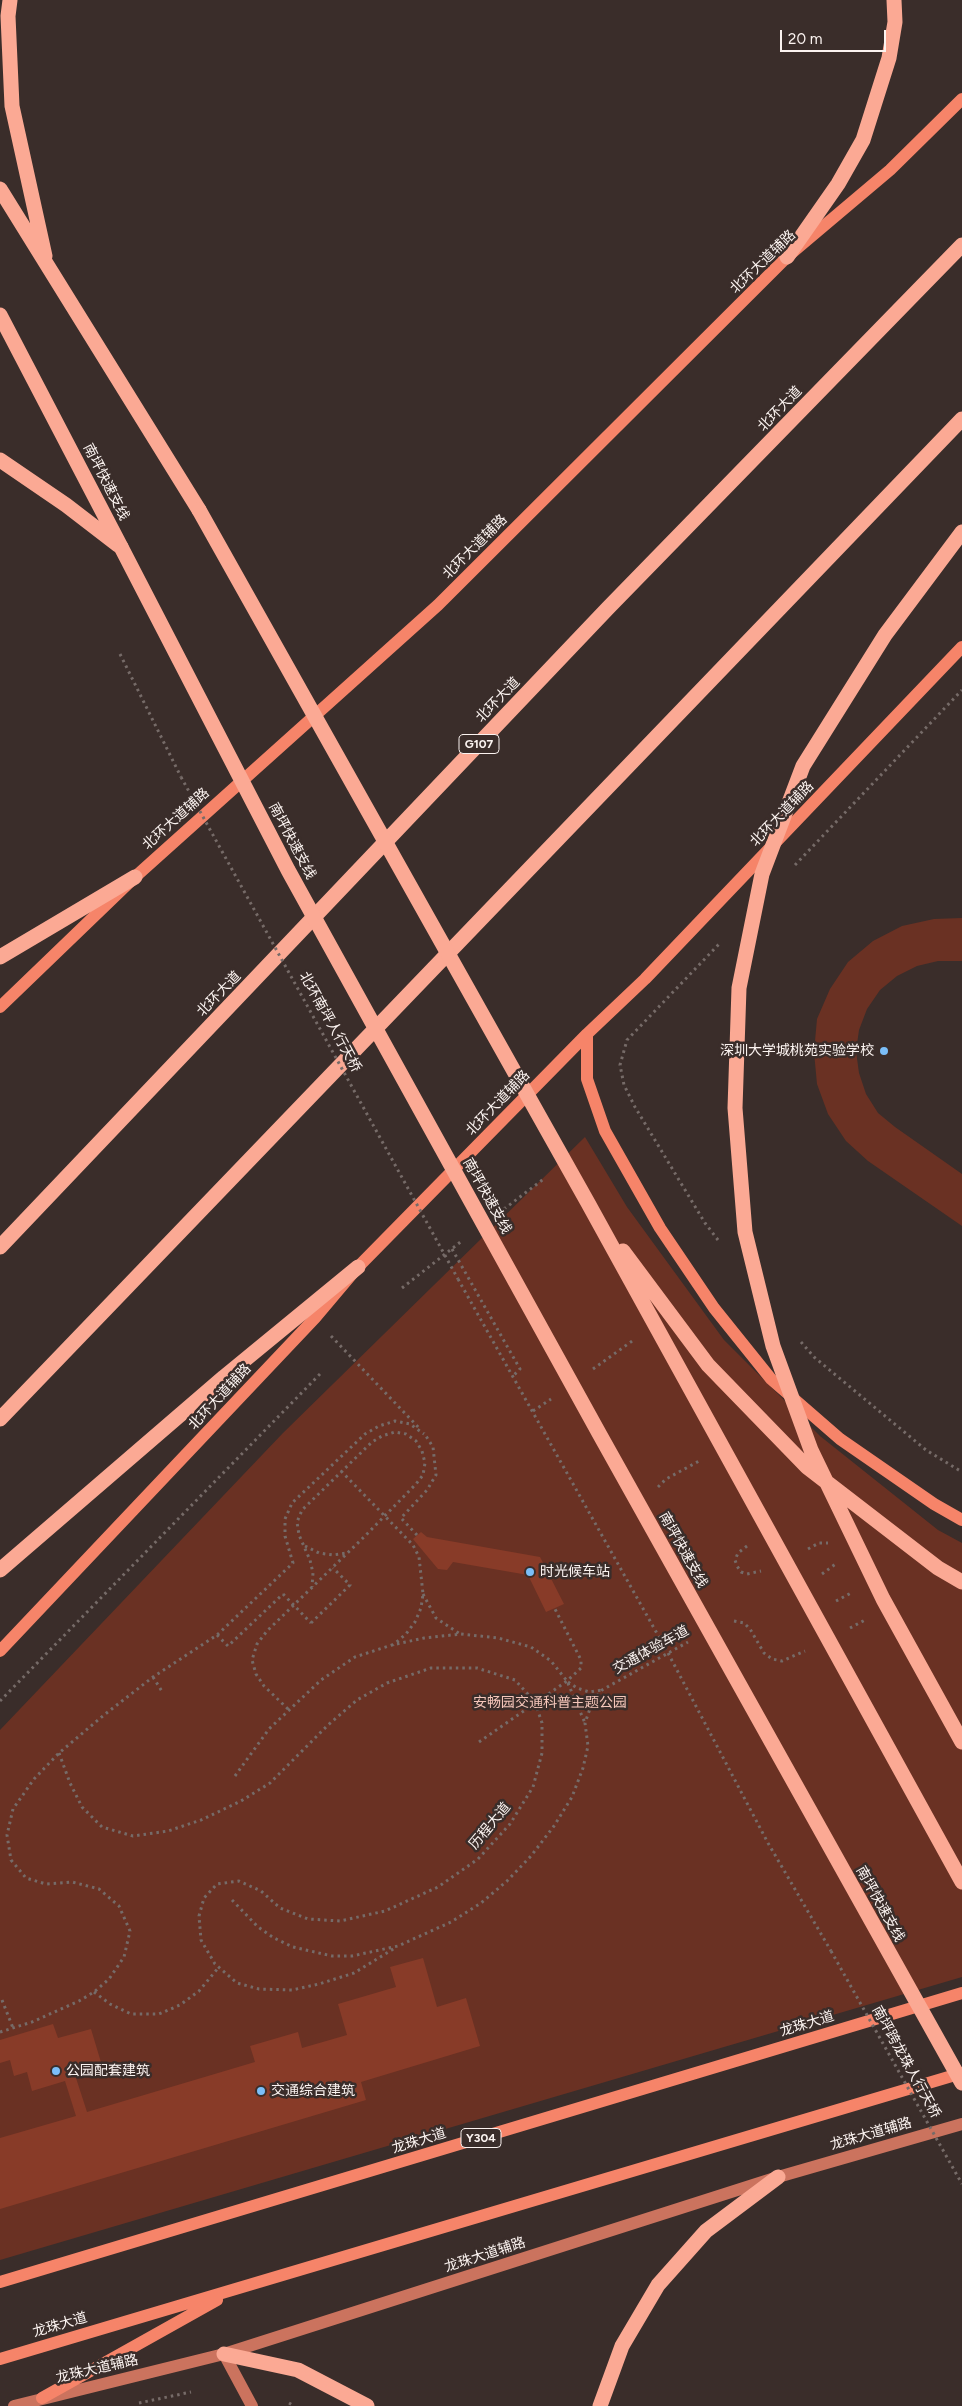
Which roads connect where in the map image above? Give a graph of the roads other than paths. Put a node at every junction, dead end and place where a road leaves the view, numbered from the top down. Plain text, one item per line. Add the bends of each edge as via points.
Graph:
1 (10, 0) edge
2 (894, 0) edge
3 (962, 99) edge
4 (0, 189) edge
5 (962, 245) edge
6 (787, 258) junction
7 (48, 269) junction
8 (0, 315) edge
9 (962, 419) edge
10 (0, 460) edge
11 (962, 532) edge
12 (121, 547) junction
13 (962, 647) edge
14 (135, 877) junction
15 (0, 957) edge
16 (0, 1007) edge
17 (587, 1034) junction
18 (588, 1203) junction
19 (0, 1247) edge
20 (358, 1267) junction
21 (0, 1419) edge
22 (962, 1520) edge
23 (0, 1570) edge
24 (962, 1582) edge
25 (0, 1651) edge
26 (962, 1742) edge
27 (962, 1882) edge
28 (962, 1993) edge
29 (962, 2073) edge
30 (962, 2083) edge
31 (962, 2124) edge
32 (778, 2177) junction
33 (0, 2282) edge
34 (237, 2289) junction
35 (224, 2354) junction
36 (0, 2359) edge
37 (42, 2398) junction
38 (14, 2406) edge
39 (252, 2406) edge
40 (367, 2406) edge
41 (600, 2406) edge

1 - 7 highway via 12,106
2 - 6 highway via 889,58 863,140 838,184
3 - 6 main road, 北环大道辅路 via 890,170
4 - 7 highway
5 - 19 highway, 北环大道 / G107 via 601,615
6 - 14 main road, 北环大道辅路 via 438,605
7 - 18 highway, bridge via 199,510
8 - 12 highway, 南坪快速支线
9 - 21 highway
10 - 12 highway
11 - 26 highway, bridge via 885,635 803,766 762,874 739,988 735,1108 745,1232 776,1355 811,1450 883,1599
12 - 30 highway, 南坪快速支线, bridge via 288,870
13 - 17 main road, 北环大道辅路
14 - 15 highway
14 - 16 main road, 北环大道辅路
17 - 20 main road, 北环大道辅路
17 - 22 main road via 587,1079 605,1131 660,1228 714,1308 771,1379 833,1433
18 - 24 highway, bridge via 708,1366 807,1467 938,1568
18 - 27 highway, bridge
20 - 23 highway via 224,1377
20 - 25 main road, 北环大道辅路 via 315,1318
28 - 33 main road, 龙珠大道 / Y304
29 - 34 main road, 龙珠大道
31 - 32 main road, 龙珠大道辅路
32 - 35 main road, 龙珠大道辅路
32 - 41 highway via 706,2231 658,2285 622,2346
34 - 36 main road, 龙珠大道
34 - 37 main road
35 - 37 main road, 龙珠大道辅路
35 - 39 main road
35 - 40 highway via 298,2370
37 - 38 main road, 龙珠大道辅路

